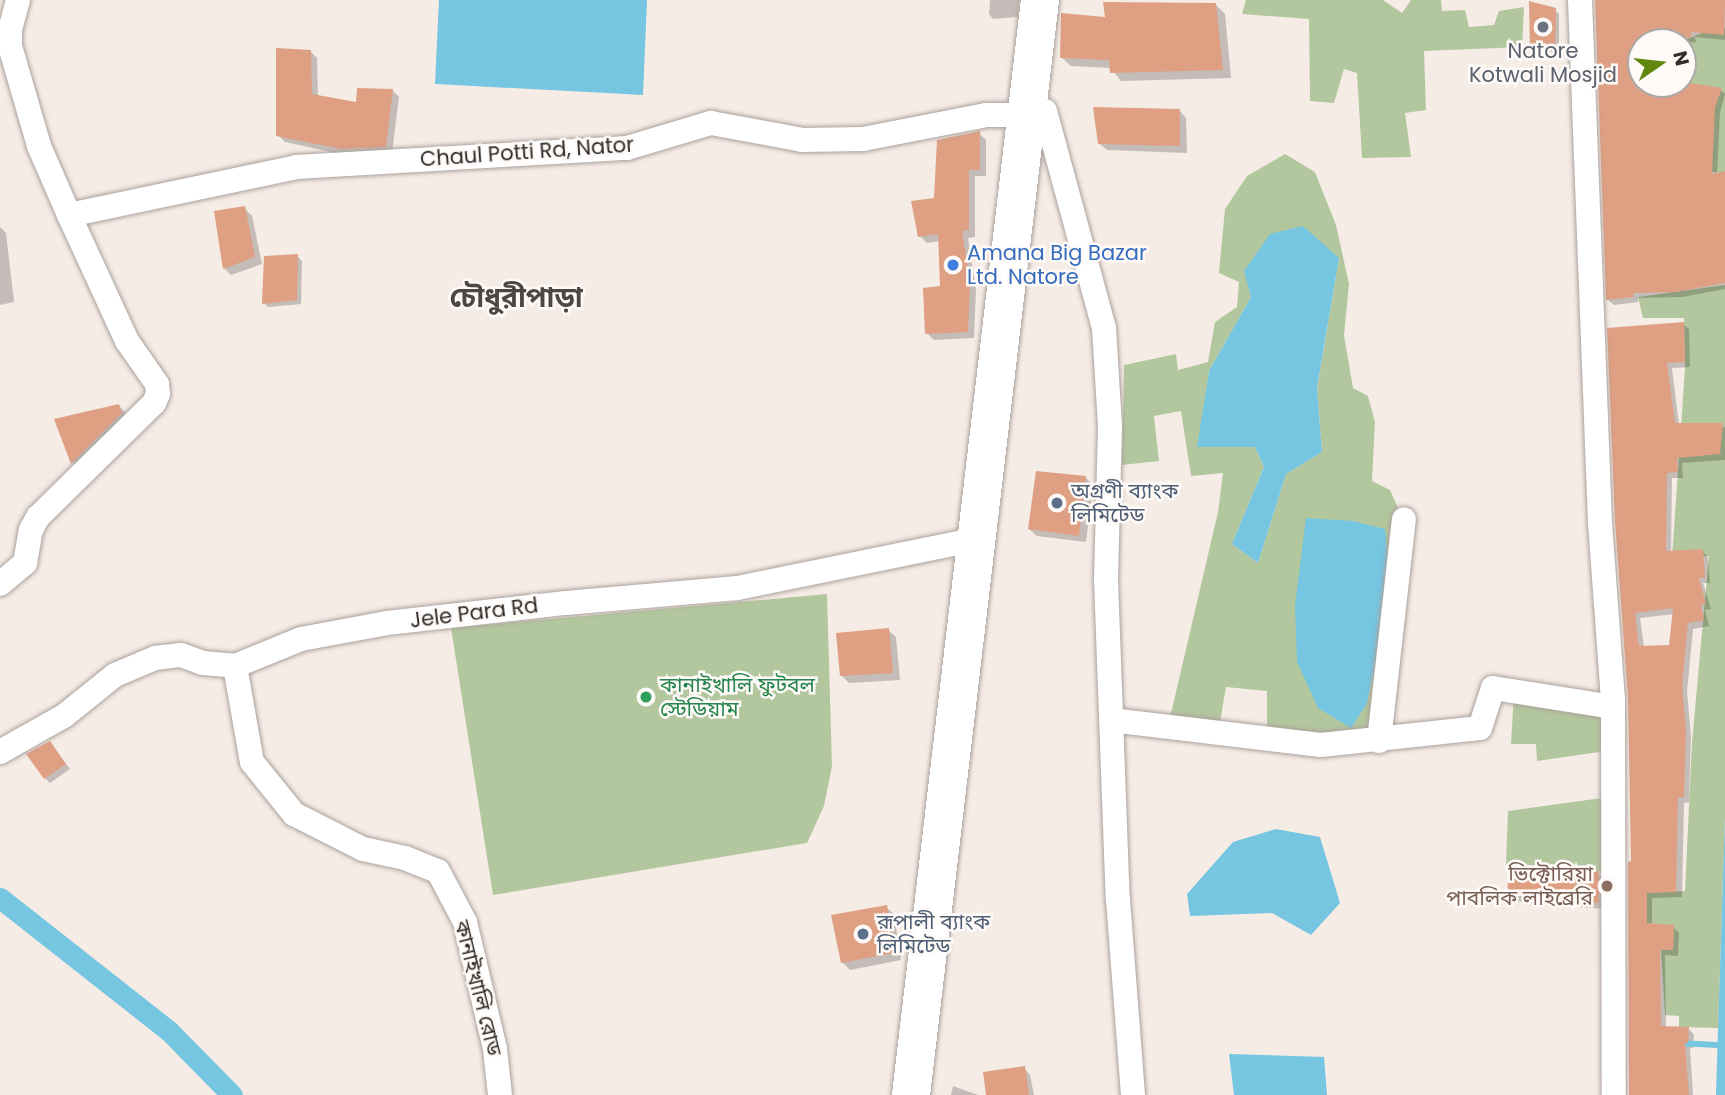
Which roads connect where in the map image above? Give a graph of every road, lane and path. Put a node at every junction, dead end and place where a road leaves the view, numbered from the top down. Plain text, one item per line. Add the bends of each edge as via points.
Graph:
1 (18, 0) edge
2 (1040, 0) edge
3 (1059, 0) edge
4 (1580, 0) edge
5 (1037, 100) junction
6 (69, 215) junction
7 (1404, 519) dead end
8 (978, 539) junction
9 (0, 584) edge
10 (235, 666) junction
11 (1613, 707) junction
12 (1111, 720) junction
13 (1379, 741) junction
14 (0, 752) edge
15 (500, 1095) edge
16 (911, 1095) edge
17 (935, 1095) edge
18 (1133, 1095) edge
19 (1614, 1095) edge

1 - 6 street via 10,46 39,146
2 - 5 highway
3 - 5 highway
4 - 11 street via 1600,523
5 - 6 street, Chaul Potti Rd, Nator via 986,115 851,139 803,139 711,123 627,149 296,167
5 - 8 highway
5 - 12 street via 1104,328 1110,426 1106,580
5 - 17 highway via 1024,348
6 - 9 street via 127,341 157,384 158,394 38,517 25,563
7 - 13 street
8 - 10 street, Jele Para Rd via 737,588 387,623 301,639
8 - 16 highway
10 - 14 street, Jele Para Rd via 181,656 155,658 115,674 64,716
10 - 15 street, কানাইখালি রোড via 252,762 294,814 363,849 438,871 465,922 495,1049
11 - 13 street via 1493,688 1480,728
11 - 19 street
12 - 13 street via 1321,745
12 - 18 street via 1118,900

